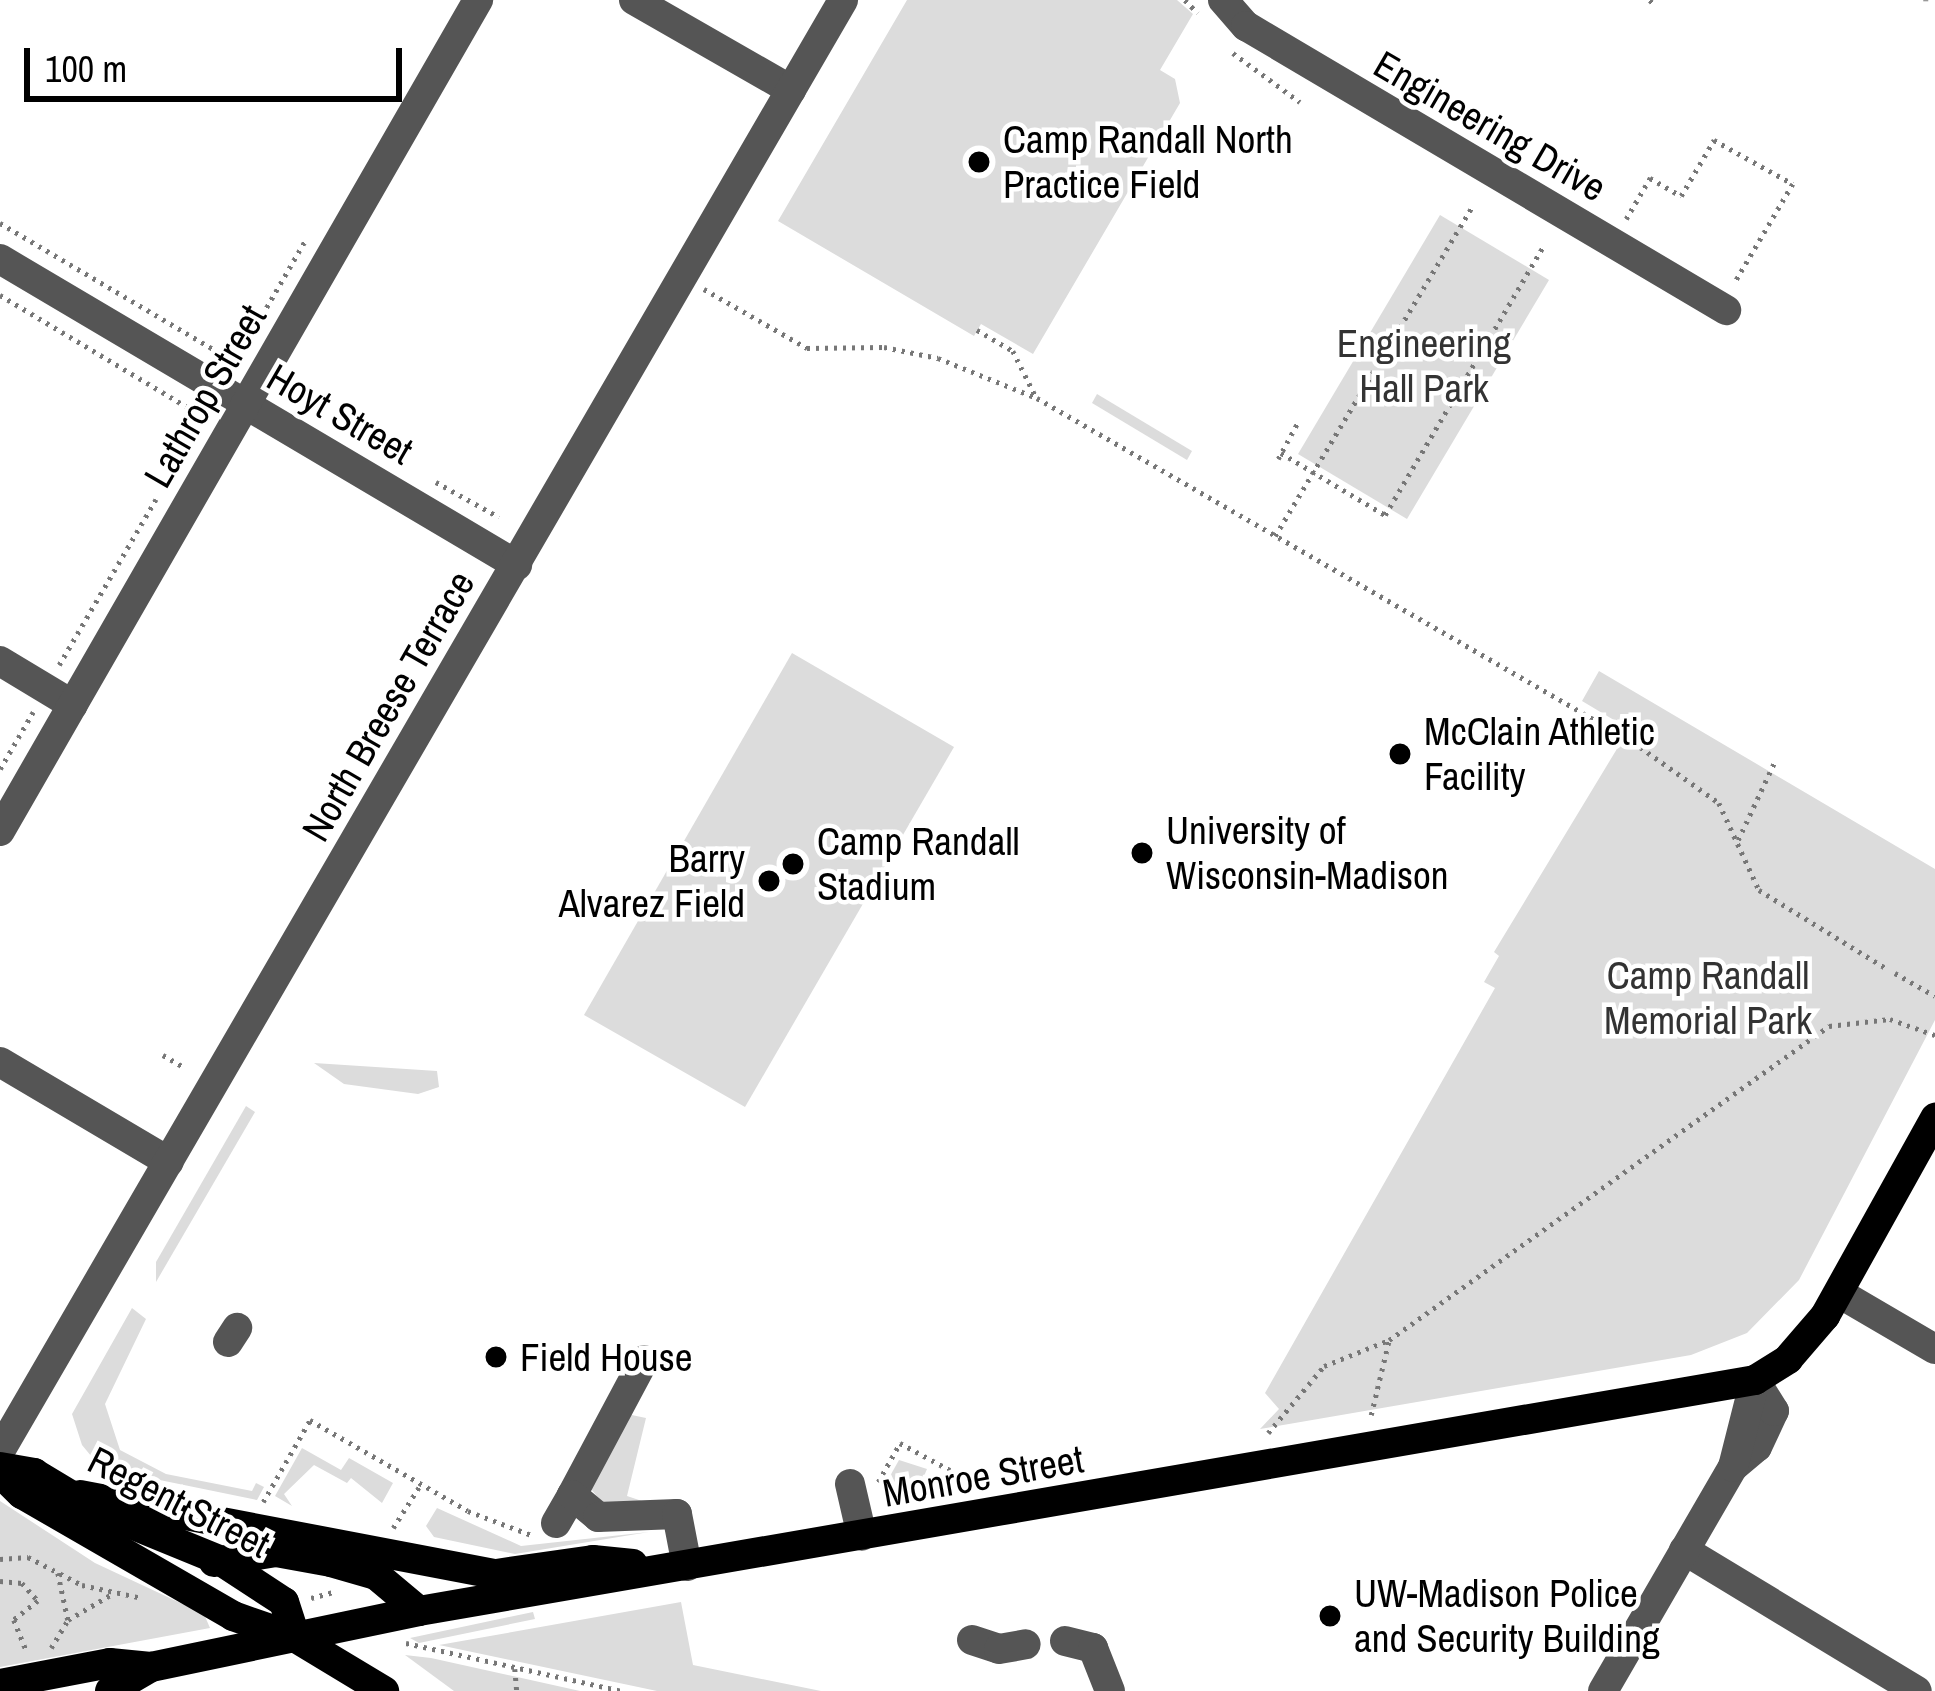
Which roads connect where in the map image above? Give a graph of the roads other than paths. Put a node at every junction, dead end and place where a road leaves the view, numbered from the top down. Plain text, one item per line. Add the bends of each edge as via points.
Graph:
1 (478, 0) edge
2 (634, 0) edge
3 (843, 0) edge
4 (1223, 0) edge
5 (791, 90) junction
6 (0, 259) edge
7 (1730, 297) road end
8 (245, 404) junction
9 (517, 565) junction
10 (0, 661) edge
11 (73, 704) junction
12 (0, 831) edge
13 (0, 1063) edge
14 (1935, 1118) edge
15 (169, 1162) junction
16 (1839, 1293) junction
17 (1935, 1349) edge
18 (644, 1360) dead end
19 (1755, 1380) junction
20 (0, 1451) edge
21 (0, 1470) edge
22 (850, 1484) dead end
23 (80, 1495) junction
24 (572, 1495) junction
25 (551, 1528) road end
26 (95, 1535) junction
27 (862, 1536) junction
28 (1684, 1550) junction
29 (221, 1561) junction
30 (678, 1567) junction
31 (418, 1611) junction
32 (296, 1637) junction
33 (972, 1640) dead end
34 (1065, 1641) dead end
35 (1027, 1644) dead end
36 (152, 1667) junction
37 (41, 1669) edge
38 (1876, 1681) edge
39 (0, 1684) edge
40 (110, 1691) edge
41 (384, 1691) edge
42 (1109, 1691) edge
43 (1603, 1691) edge
44 (1917, 1691) edge

1 - 8 street, Lathrop Street
2 - 5 street
3 - 5 street, North Breese Terrace
4 - 7 street, Engineering Drive via 1246,26 1350,89
5 - 9 street, North Breese Terrace
6 - 8 street, Hoyt Street
8 - 9 street, Hoyt Street
8 - 11 street, Lathrop Street
9 - 15 street, North Breese Terrace
10 - 11 street
11 - 12 street, Lathrop Street
13 - 15 street
14 - 16 main road, Monroe Street
15 - 20 street, North Breese Terrace
16 - 17 street
16 - 19 main road, Monroe Street via 1812,1333
18 - 24 street
19 - 27 main road, Monroe Street
19 - 28 street via 1733,1466
21 - 23 main road, Regent Street
21 - 26 main road, Regent Street
22 - 27 street
23 - 29 main road, Regent Street
23 - 30 main road via 496,1574 593,1560
24 - 25 street
24 - 30 street via 598,1517 677,1514
26 - 29 main road via 193,1563
26 - 32 main road, Regent Street via 233,1616
27 - 30 main road, Monroe Street
28 - 38 street
28 - 43 street
29 - 31 main road via 276,1552 331,1562 387,1581
29 - 32 main road, Regent Street via 284,1602
30 - 31 main road, Monroe Street
31 - 32 main road, Monroe Street
32 - 36 main road, Monroe Street
32 - 41 main road, Regent Street
33 - 35 street via 999,1649
34 - 42 street via 1093,1648
36 - 37 main road, Monroe Street
36 - 40 main road, Monroe Street
37 - 39 main road, Monroe Street
38 - 44 street

